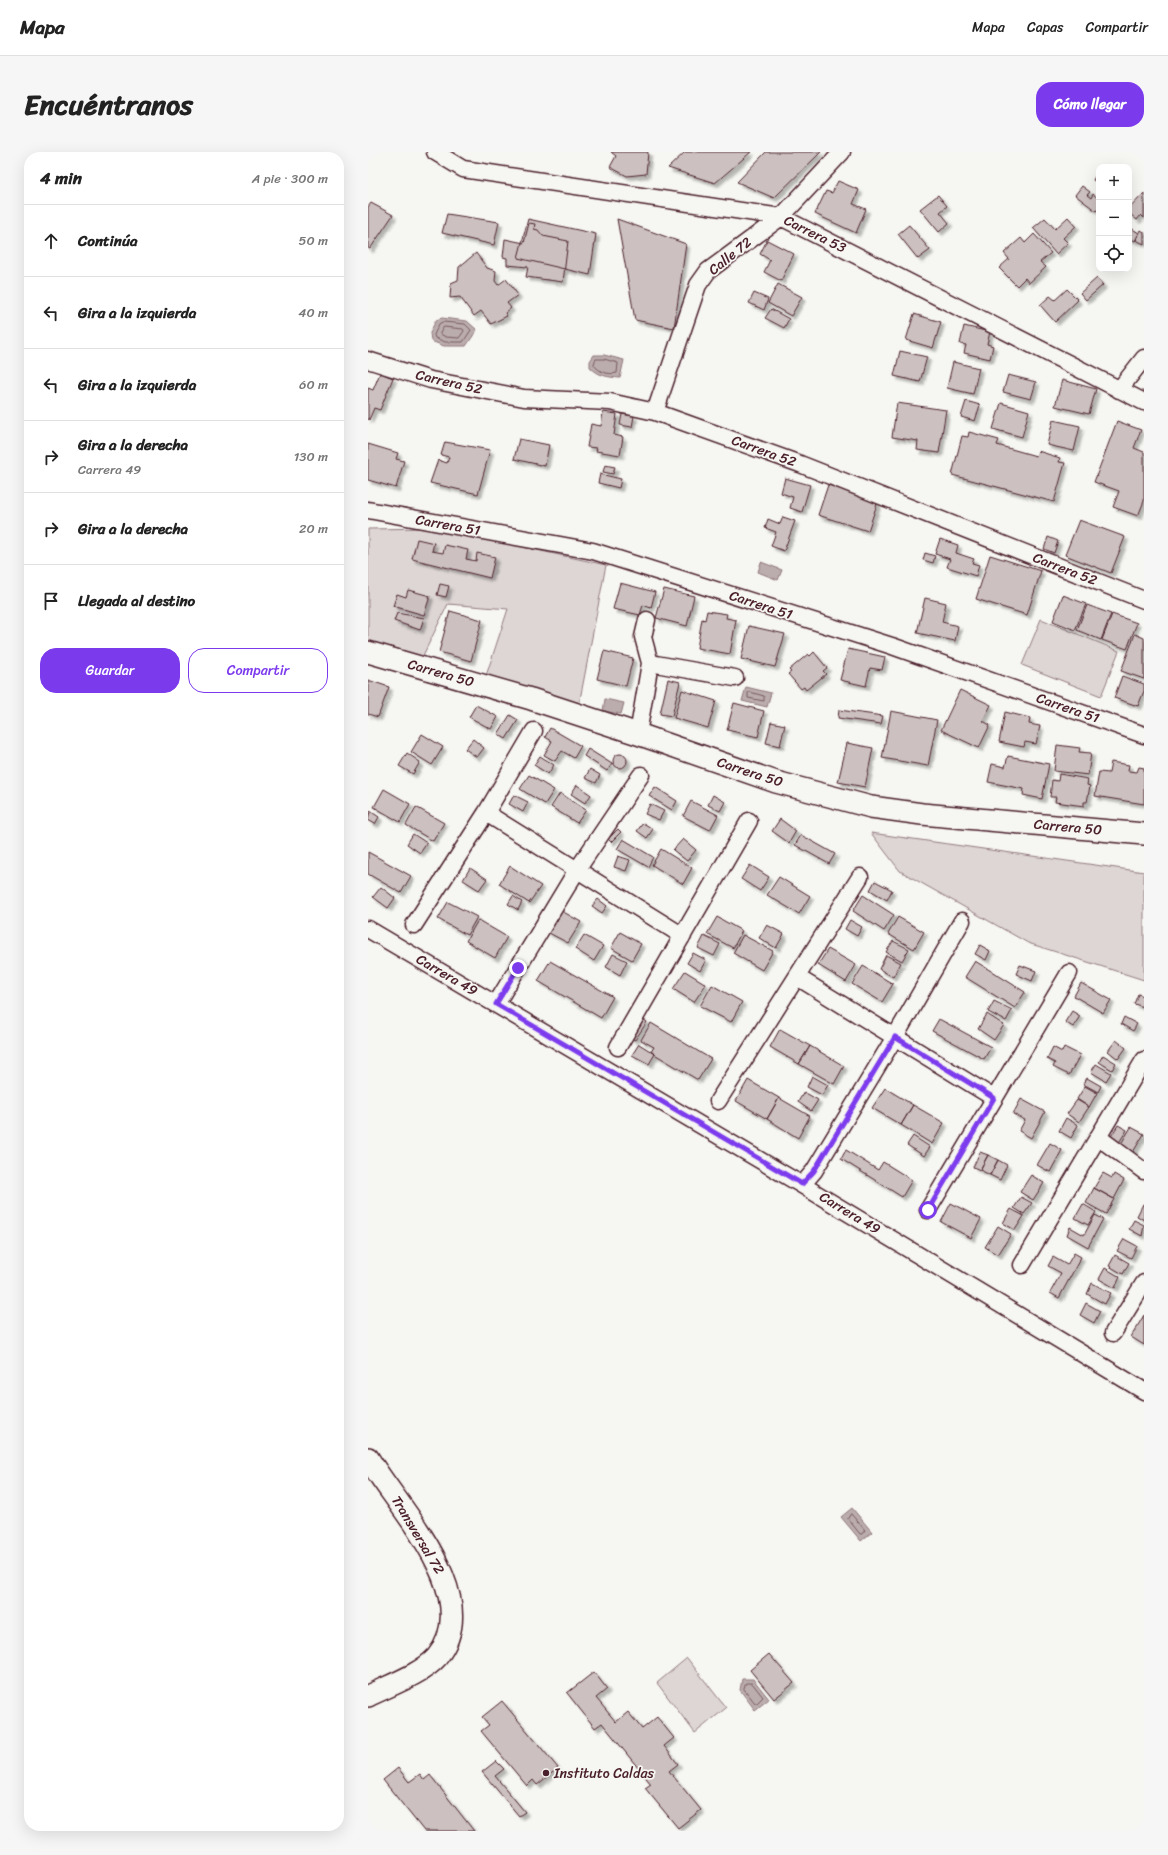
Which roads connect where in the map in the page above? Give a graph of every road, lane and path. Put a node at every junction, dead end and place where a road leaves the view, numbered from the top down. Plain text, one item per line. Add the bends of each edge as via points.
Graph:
1 (435, 152) edge
2 (842, 152) edge
3 (781, 217) junction
4 (1144, 358) edge
5 (368, 360) edge
6 (1119, 390) junction
7 (1144, 402) edge
8 (655, 412) junction
9 (368, 510) edge
10 (1144, 600) edge
11 (647, 620) dead end
12 (368, 652) edge
13 (650, 663) junction
14 (735, 678) dead end
15 (534, 731) dead end
16 (638, 734) junction
17 (1144, 735) edge
18 (641, 775) dead end
19 (486, 813) junction
20 (749, 821) dead end
21 (1144, 834) edge
22 (577, 870) junction
23 (860, 877) dead end
24 (962, 921) dead end
25 (414, 925) dead end
26 (368, 929) edge
27 (683, 936) junction
28 (1069, 973) dead end
29 (797, 978) junction
30 (496, 1004) junction
31 (895, 1037) junction
32 (618, 1047) dead end
33 (1144, 1060) edge
34 (994, 1098) junction
35 (718, 1101) dead end
36 (1098, 1137) junction
37 (1144, 1171) edge
38 (802, 1184) junction
39 (928, 1210) dead end
40 (1022, 1265) dead end
41 (1144, 1283) edge
42 (1113, 1333) dead end
43 (1144, 1392) edge
44 (368, 1458) edge
45 (368, 1696) edge

1 - 3 street, Carrera 53 via 464,169
2 - 3 street, Calle 72
3 - 6 street, Carrera 53
3 - 8 street, Calle 72 via 708,271 698,285
4 - 6 street
5 - 8 street, Carrera 52 via 431,380 524,398 610,402
6 - 7 street, Carrera 53
8 - 10 street, Carrera 52 via 807,467
9 - 17 street, Carrera 51 via 593,551 892,646
11 - 13 street via 643,637
12 - 16 street, Carrera 50 via 531,699
13 - 14 street
13 - 16 street
15 - 19 street
16 - 21 street, Carrera 50 via 776,782 871,807
18 - 22 street
19 - 22 street
19 - 25 street
20 - 27 street
22 - 27 street
22 - 30 street
23 - 29 street
24 - 31 street
26 - 30 street, Carrera 49
27 - 32 street
28 - 34 street
29 - 31 street
29 - 35 street
30 - 38 street, Carrera 49
31 - 34 street
31 - 38 street via 814,1171
33 - 36 street
34 - 39 street
36 - 37 street
36 - 40 street
38 - 43 street, Carrera 49
41 - 42 street
44 - 45 street, Transversal 72 via 437,1563 450,1601 450,1626 445,1644 437,1657 420,1670

